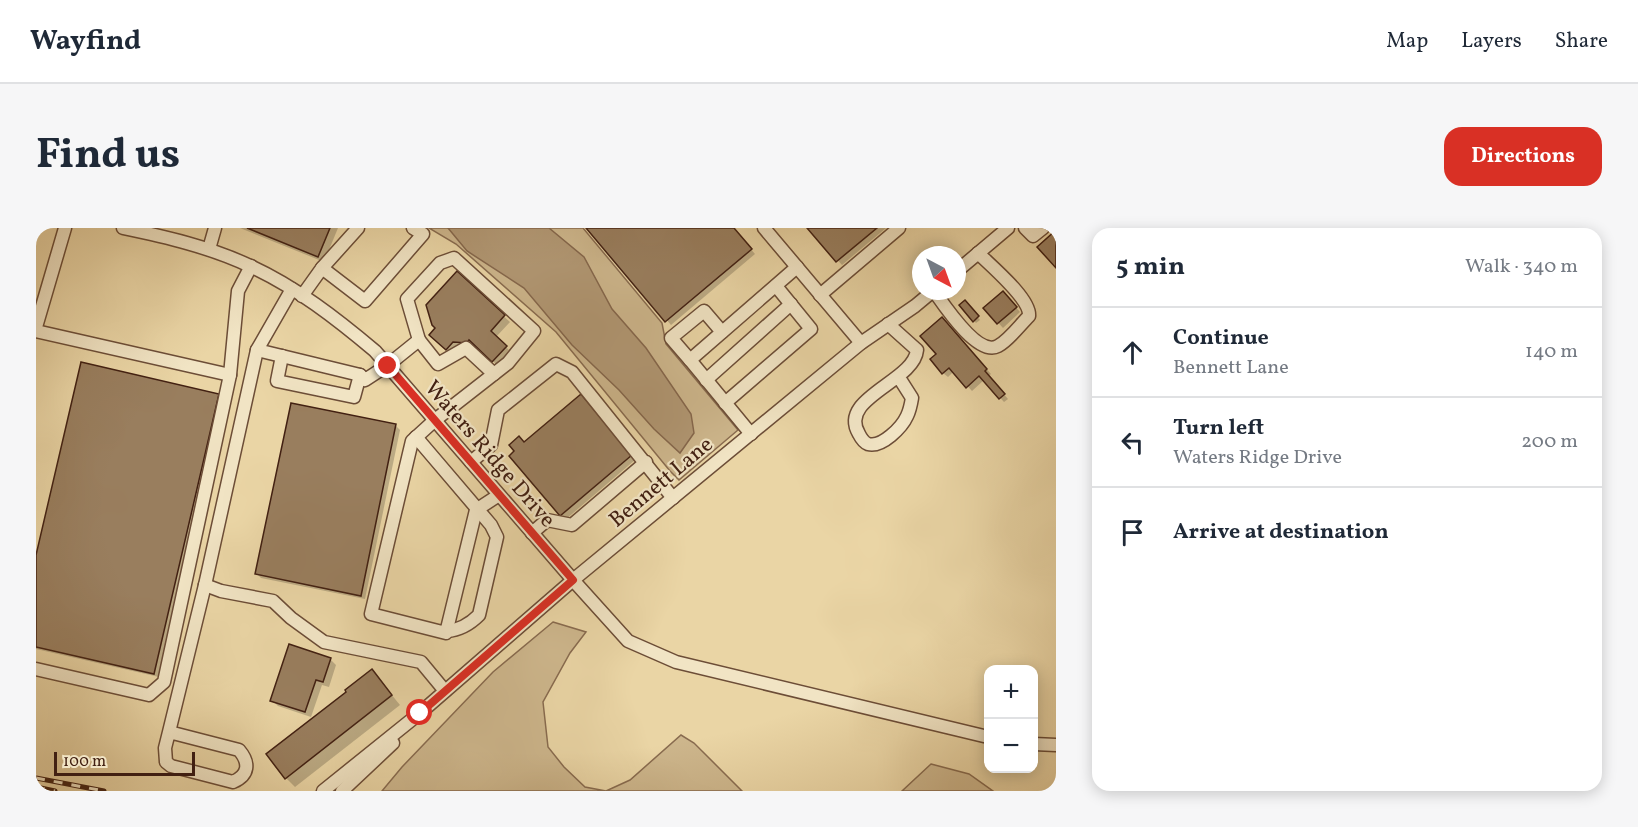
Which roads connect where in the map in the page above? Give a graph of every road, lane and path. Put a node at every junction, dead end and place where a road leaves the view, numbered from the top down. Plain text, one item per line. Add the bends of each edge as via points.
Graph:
1 (65, 228) edge
2 (123, 228) edge
3 (214, 228) edge
4 (358, 228) edge
5 (413, 228) edge
6 (764, 228) edge
7 (900, 228) edge
8 (1008, 228) edge
9 (1025, 228) edge
10 (1043, 228) edge
11 (153, 231) edge
12 (209, 249) junction
13 (978, 254) junction
14 (966, 264) edge
15 (251, 266) junction
16 (797, 267) junction
17 (322, 268) junction
18 (776, 286) junction
19 (297, 293) junction
20 (820, 295) junction
21 (921, 300) edge
22 (940, 300) edge
23 (791, 304) junction
24 (888, 324) junction
25 (36, 329) edge
26 (722, 332) junction
27 (419, 340) junction
28 (861, 343) junction
29 (257, 350) junction
30 (282, 356) junction
31 (690, 360) junction
32 (388, 366) junction
33 (494, 374) junction
34 (230, 375) junction
35 (360, 375) junction
36 (898, 376) junction
37 (706, 380) junction
38 (725, 403) junction
39 (435, 420) junction
40 (751, 434) junction
41 (416, 436) junction
42 (471, 462) junction
43 (646, 462) junction
44 (499, 495) junction
45 (673, 498) junction
46 (476, 510) junction
47 (532, 533) junction
48 (573, 580) junction
49 (205, 585) junction
50 (447, 631) junction
51 (36, 669) edge
52 (445, 691) junction
53 (420, 713) junction
54 (169, 732) junction
55 (984, 736) edge
56 (1038, 744) edge
57 (1056, 745) edge
58 (323, 791) edge
59 (342, 791) edge

1 - 25 street
2 - 11 street, Waters Ridge Drive
3 - 12 street
4 - 17 street
5 - 17 street via 423,234 365,301
6 - 16 street
7 - 20 street
8 - 13 street
9 - 10 street via 1033,236
11 - 12 street, Waters Ridge Drive
12 - 15 street, Waters Ridge Drive
13 - 14 street
13 - 22 street via 1023,299 1029,316 997,347 986,348
15 - 19 street, Waters Ridge Drive
15 - 34 street via 238,291
16 - 18 street
16 - 20 street
17 - 19 street
18 - 23 street
18 - 26 street
19 - 29 street
19 - 32 street, Waters Ridge Drive via 350,329
20 - 28 street
21 - 24 street, Bennett Lane
23 - 37 street
23 - 38 street via 811,329
24 - 28 street, Bennett Lane
24 - 36 street via 917,350 916,357
25 - 34 street
26 - 31 street
26 - 31 street via 704,311 671,338
27 - 32 street
27 - 33 street via 438,364 466,348
27 - 33 street via 407,299 440,263 454,258 534,331
28 - 40 street, Bennett Lane
29 - 30 street
29 - 49 street
30 - 35 street
30 - 35 street via 277,381 354,397
31 - 37 street
32 - 35 street via 365,380
32 - 39 street, Waters Ridge Drive
33 - 39 street
34 - 51 street via 164,682 149,695
36 - 36 street via 868,398 854,421 857,431 871,445 889,437 906,418 912,398
37 - 38 street
38 - 40 street
39 - 41 street
39 - 42 street, Waters Ridge Drive
40 - 45 street, Bennett Lane
41 - 46 street
41 - 50 street via 371,614
42 - 43 street via 491,445 498,410 555,364 572,372
42 - 44 street, Waters Ridge Drive
43 - 45 street
43 - 47 street via 572,525 547,520
44 - 46 street
44 - 47 street, Waters Ridge Drive
45 - 48 street, Bennett Lane
46 - 50 street
46 - 50 street via 497,537 479,615 456,630
47 - 48 street, Waters Ridge Drive
48 - 52 street, Bennett Lane
48 - 55 street, Waters Ridge Drive via 628,640 676,662
49 - 52 street via 273,601 324,642 421,662
49 - 54 street
52 - 53 street, Bennett Lane
53 - 58 street, Bennett Lane
53 - 59 street, Bennett Lane
54 - 54 street via 165,748 166,762 171,766 233,782 247,771 247,762 239,750
56 - 57 street

